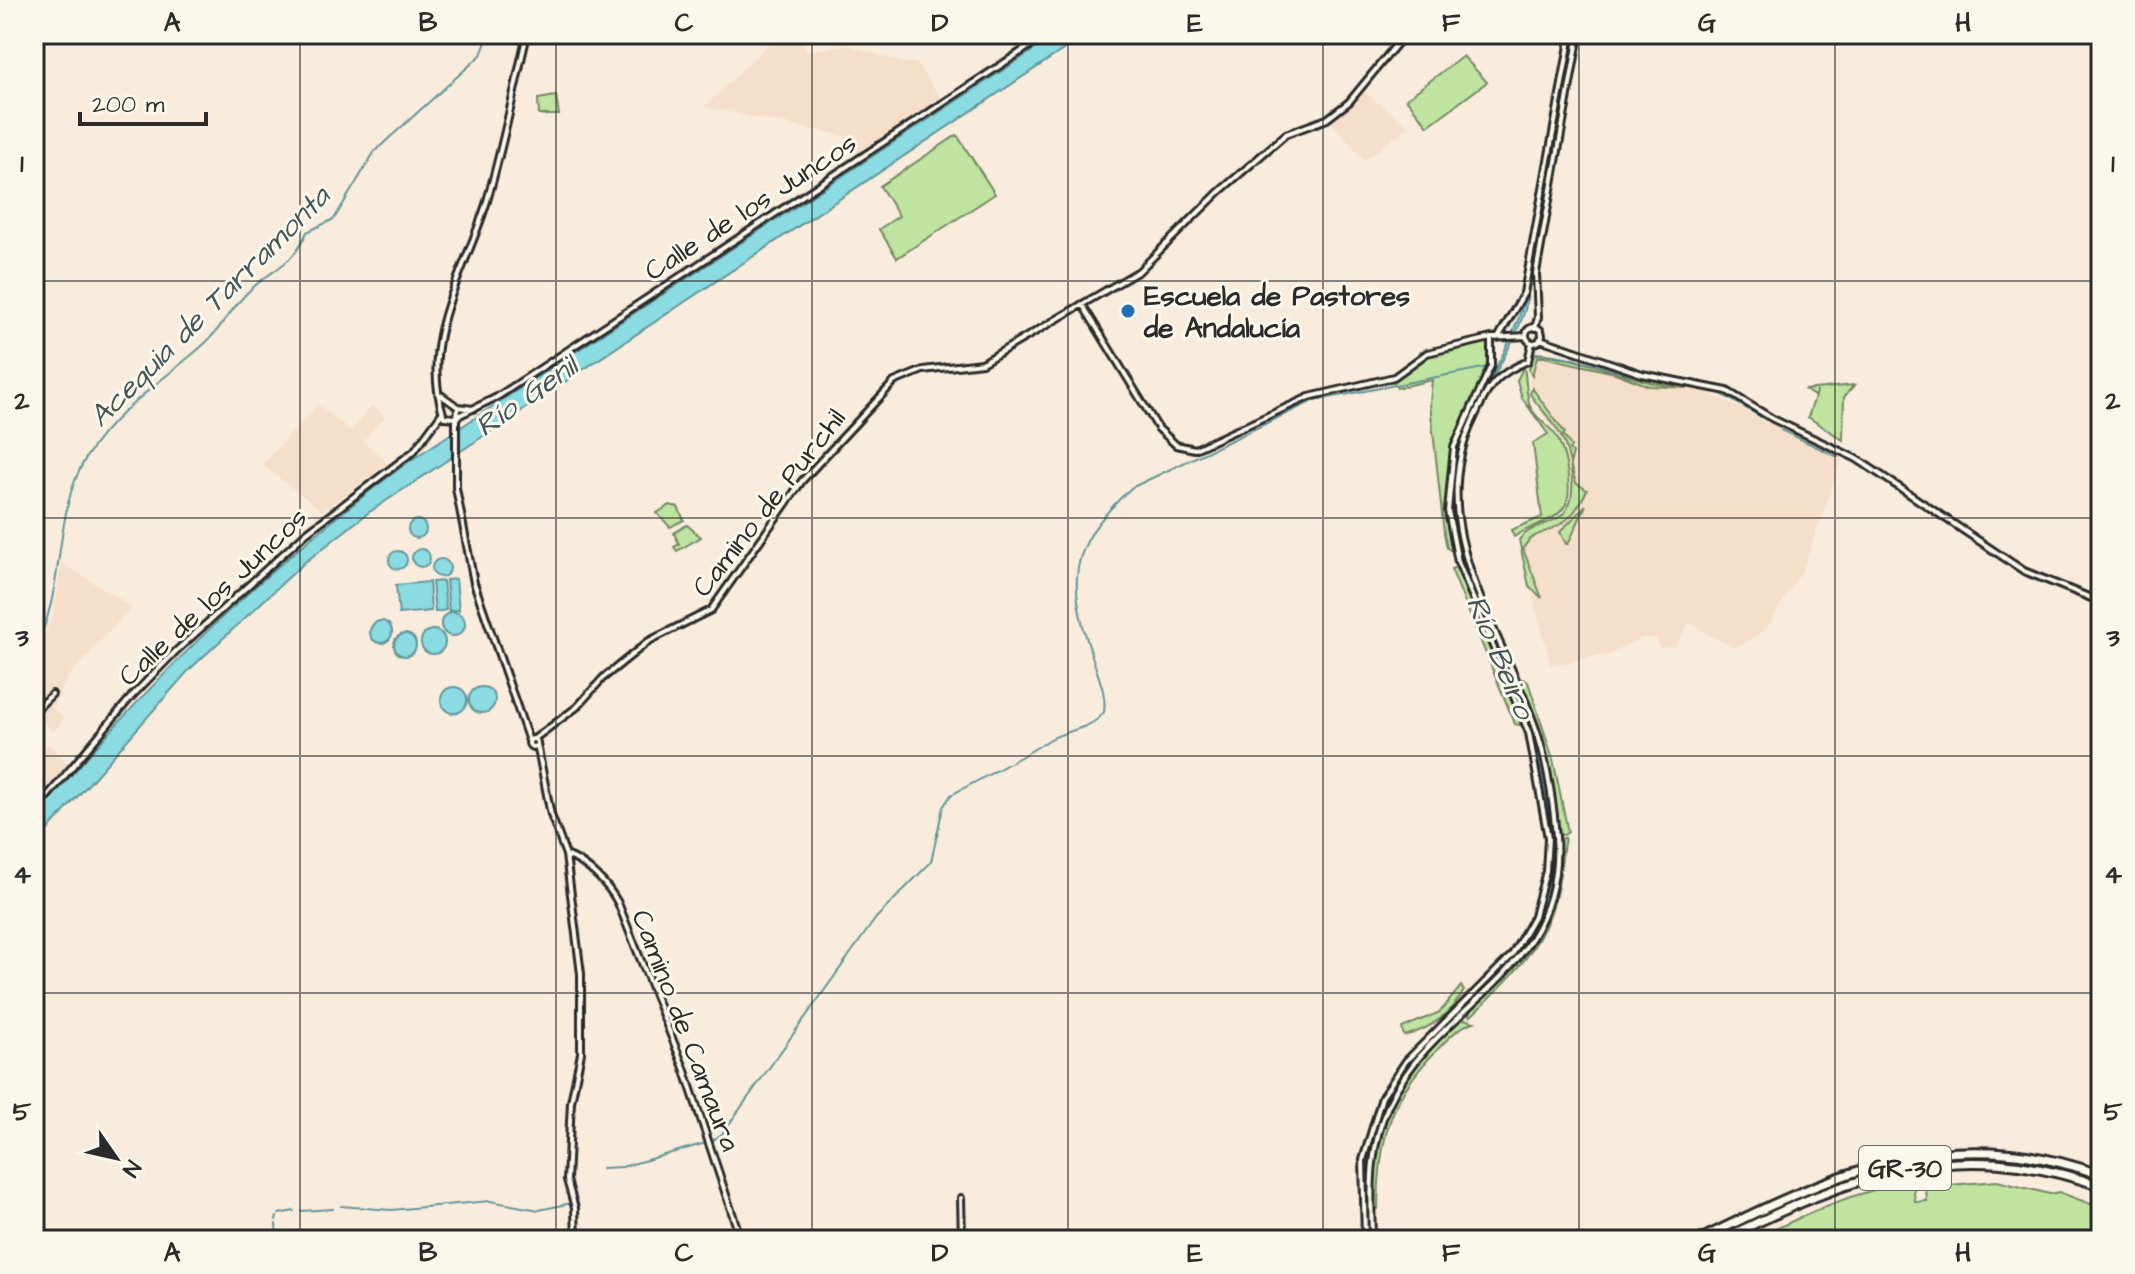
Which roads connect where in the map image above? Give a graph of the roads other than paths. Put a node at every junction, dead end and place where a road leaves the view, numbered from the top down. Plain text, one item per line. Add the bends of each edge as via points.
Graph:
1 (527, 34) edge
2 (1048, 34) edge
3 (1405, 34) edge
4 (1571, 34) edge
5 (1579, 34) edge
6 (1082, 304) junction
7 (1535, 328) junction
8 (1526, 336) junction
9 (1491, 338) junction
10 (1498, 338) junction
11 (1540, 339) junction
12 (1532, 343) junction
13 (438, 391) junction
14 (450, 403) junction
15 (458, 407) junction
16 (473, 409) junction
17 (442, 411) junction
18 (457, 417) junction
19 (447, 420) junction
20 (432, 427) junction
21 (454, 430) junction
22 (2101, 602) edge
23 (52, 694) dead end
24 (34, 712) edge
25 (533, 742) junction
26 (34, 749) edge
27 (34, 761) edge
28 (34, 812) edge
29 (566, 855) junction
30 (2101, 1175) edge
31 (2101, 1186) edge
32 (961, 1198) dead end
33 (576, 1240) edge
34 (741, 1240) edge
35 (962, 1240) edge
36 (1365, 1240) edge
37 (1372, 1240) edge
38 (1699, 1240) edge
39 (1721, 1240) edge

1 - 13 street via 486,204 439,327
2 - 16 street, Calle de los Juncos
3 - 6 street, Camino de Purchil via 1339,111 1286,134 1219,192 1154,260
4 - 10 street via 1524,293
5 - 7 street via 1536,273
6 - 9 street via 1158,428 1166,439 1185,448 1206,445 1309,397 1379,383 1427,353
6 - 25 street, Camino de Purchil via 982,363 923,370 894,382 802,481 711,610 649,641
7 - 8 street
7 - 11 street
8 - 10 street
8 - 12 street
9 - 10 street
9 - 36 street via 1491,366 1454,447 1449,529 1529,733 1546,824 1546,871 1534,916 1512,955 1406,1061 1382,1097 1363,1160
11 - 12 street
11 - 22 street via 1642,374 1727,391 1857,459 2024,571
12 - 37 street via 1528,361 1493,380 1468,431 1457,469 1456,509 1466,560 1540,745 1556,837 1552,884 1540,922 1520,957 1422,1055 1390,1102 1372,1162
13 - 14 street
13 - 17 street
14 - 15 street
14 - 17 street
15 - 16 street
15 - 18 street
16 - 18 street, Calle de los Juncos
17 - 19 street
17 - 20 street, Calle de los Juncos
18 - 19 street
18 - 21 street
19 - 20 street, Calle de los Juncos
19 - 21 street
20 - 28 street, Calle de los Juncos via 414,451 295,542 175,652
21 - 25 street via 456,488 474,583
23 - 24 street
25 - 29 street
26 - 27 street
29 - 33 street via 581,974 581,1053 571,1102 567,1180
29 - 34 street, Camino de Camaura via 597,876 618,903 684,1068
30 - 38 highway, GR-30 via 1999,1153 1906,1157 1817,1184
31 - 39 highway, GR-30 via 2008,1164 1917,1166 1837,1187
32 - 35 street

